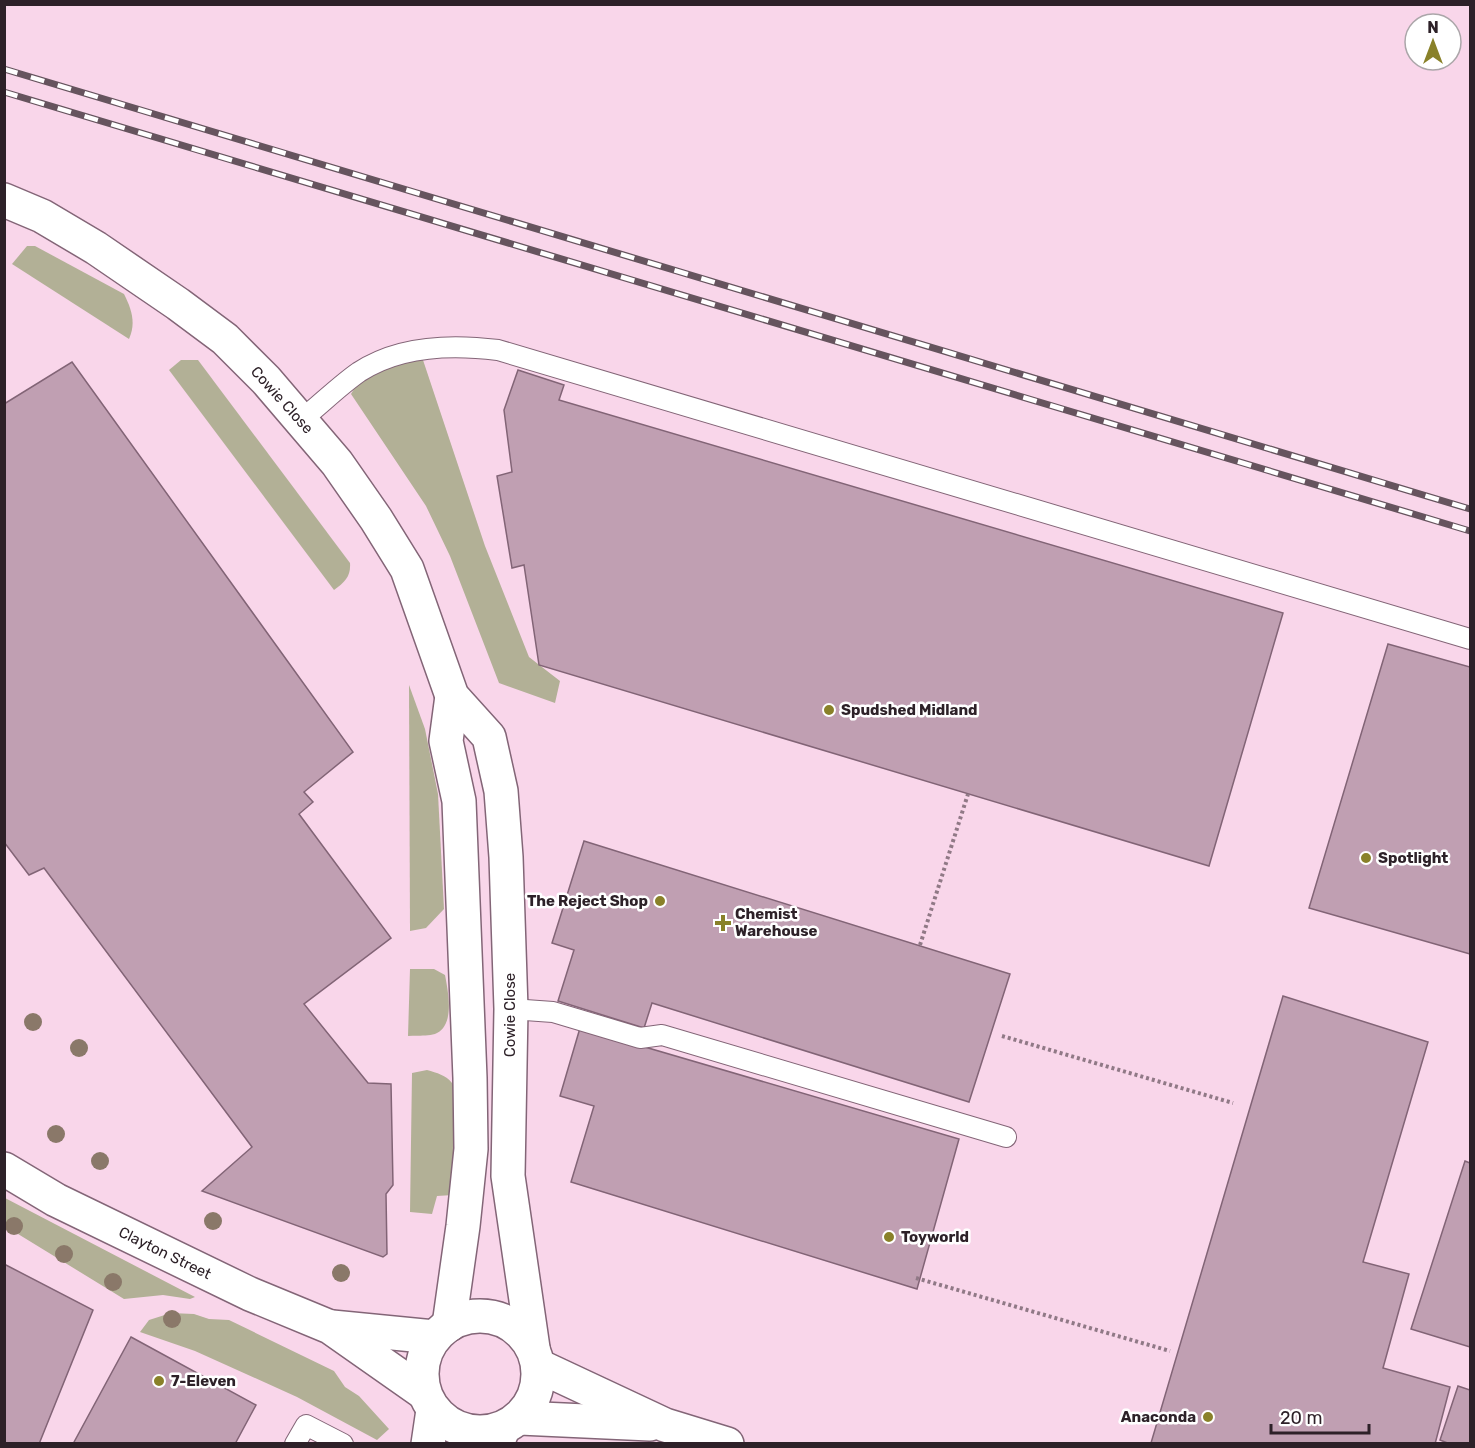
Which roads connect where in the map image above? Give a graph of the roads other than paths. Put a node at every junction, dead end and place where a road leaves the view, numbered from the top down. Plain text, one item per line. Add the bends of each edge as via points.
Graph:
1 (4, 200) edge
2 (301, 420) junction
3 (1470, 639) edge
4 (452, 696) junction
5 (511, 1009) junction
6 (1006, 1137) dead end
7 (4, 1169) edge
8 (330, 1327) junction
9 (441, 1331) junction
10 (536, 1357) junction
11 (429, 1401) junction
12 (666, 1425) junction
13 (507, 1430) edge
14 (295, 1443) edge
15 (343, 1443) edge
16 (428, 1443) edge
17 (727, 1443) edge

1 - 2 street, Cowie Close via 42,216 96,248 178,304 225,339
2 - 3 lane via 359,372 387,358 444,345 498,350
2 - 4 street, Cowie Close via 337,462 407,569
4 - 5 street, Cowie Close via 489,737 501,791
4 - 9 street, Cowie Close via 446,741 459,801 471,1149 463,1226
5 - 6 lane via 553,1012 640,1038 662,1035
5 - 10 street, Cowie Close via 508,1176
7 - 8 street, Clayton Street via 56,1200 230,1284
8 - 9 street, Clayton Street
8 - 11 street, Clayton Street
9 - 10 street via 467,1317 505,1321 521,1332
9 - 11 street via 424,1354 421,1374
10 - 12 street
10 - 13 street via 538,1385 532,1403
11 - 13 street via 447,1423 465,1431
11 - 16 street
12 - 13 street
12 - 17 street
14 - 15 lane via 306,1425

